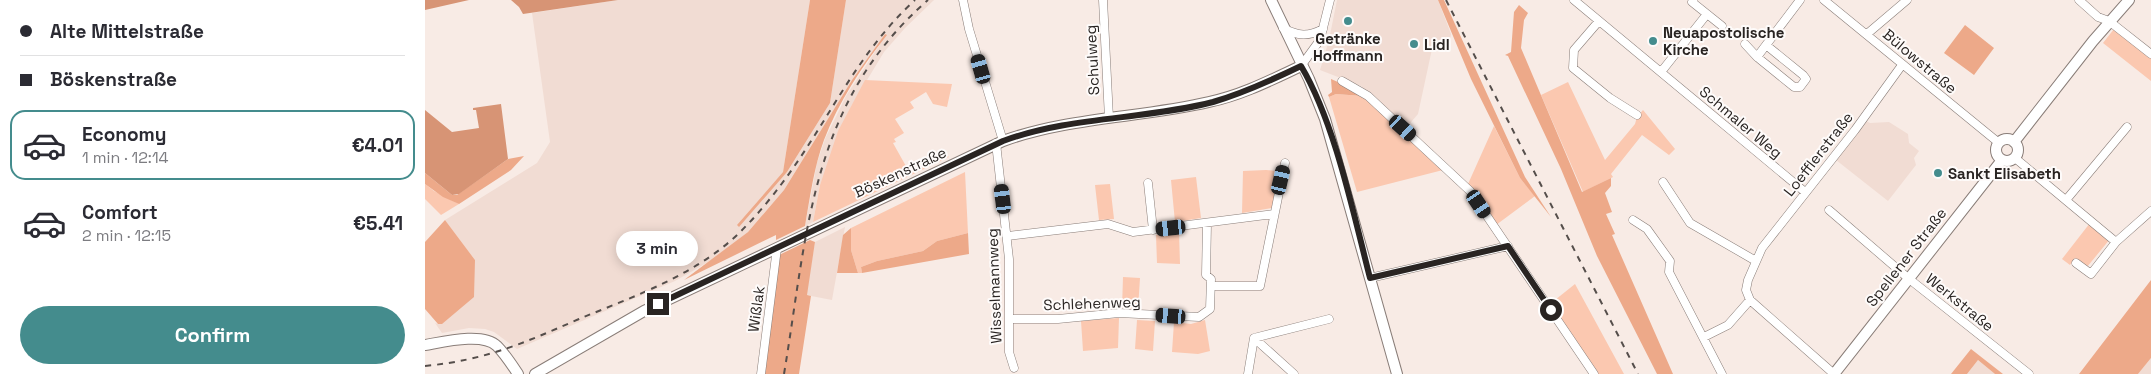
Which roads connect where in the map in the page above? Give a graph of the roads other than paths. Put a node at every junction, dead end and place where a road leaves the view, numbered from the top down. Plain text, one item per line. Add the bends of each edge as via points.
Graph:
1 (963, 0) edge
2 (1103, 0) edge
3 (1271, 0) edge
4 (1330, 0) edge
5 (1573, 0) edge
6 (1693, 0) edge
7 (1800, 0) edge
8 (1824, 0) edge
9 (1907, 0) edge
10 (2079, 0) edge
11 (2129, 0) edge
12 (1707, 14) junction
13 (1599, 21) junction
14 (2109, 21) junction
15 (1722, 26) dead end
16 (1283, 28) junction
17 (1323, 29) junction
18 (1867, 34) junction
19 (1745, 44) dead end
20 (1766, 45) junction
21 (2151, 54) edge
22 (1757, 57) junction
23 (1902, 64) junction
24 (1301, 66) junction
25 (1661, 72) junction
26 (1342, 82) dead end
27 (1637, 115) dead end
28 (1109, 118) junction
29 (2127, 127) dead end
30 (1000, 142) junction
31 (2013, 142) junction
32 (1999, 143) junction
33 (2015, 158) junction
34 (2002, 160) junction
35 (1285, 163) dead end
36 (1663, 182) dead end
37 (1148, 184) dead end
38 (1805, 192) junction
39 (2067, 200) junction
40 (1829, 210) dead end
41 (2151, 211) edge
42 (1274, 214) junction
43 (1633, 220) dead end
44 (1207, 224) junction
45 (1153, 230) junction
46 (1007, 236) junction
47 (2116, 242) junction
48 (1508, 246) junction
49 (777, 248) junction
50 (1756, 261) junction
51 (2076, 263) dead end
52 (1370, 278) junction
53 (1908, 278) junction
54 (1211, 286) junction
55 (1750, 300) junction
56 (1010, 319) junction
57 (1329, 319) dead end
58 (1704, 337) junction
59 (1254, 338) junction
60 (425, 345) edge
61 (1015, 368) dead end
62 (518, 374) edge
63 (535, 374) edge
64 (761, 374) edge
65 (1247, 374) edge
66 (1293, 374) edge
67 (1397, 374) edge
68 (1594, 374) edge
69 (1722, 374) edge
70 (1834, 374) edge
71 (2029, 374) edge

1 - 30 street, Wisselmannweg
2 - 28 street, Schulweg
3 - 16 main road
4 - 17 street
5 - 13 street, Schmaler Weg
6 - 12 street
7 - 20 street
8 - 18 street, Bülowstraße
9 - 18 street
10 - 14 street via 2098,17
11 - 14 main road
12 - 15 street
12 - 25 street
13 - 25 street, Schmaler Weg
13 - 27 street via 1574,50 1573,68
14 - 21 street
14 - 31 main road
16 - 17 street via 1303,35
16 - 24 main road
17 - 24 street via 1320,40
18 - 23 street, Bülowstraße
19 - 22 street
20 - 22 street
20 - 22 street via 1803,75 1806,79 1803,84 1794,87
23 - 32 street, Bülowstraße
23 - 38 street, Loefflerstraße
24 - 28 main road, Böskenstraße via 1249,90 1214,101
24 - 52 main road via 1309,78 1333,144
25 - 38 street, Schmaler Weg
26 - 48 street via 1368,96 1463,182
28 - 30 main road, Böskenstraße via 1056,126
29 - 39 street
30 - 46 street, Wisselmannweg
30 - 49 main road, Böskenstraße
31 - 32 main road
31 - 33 main road via 2018,151
32 - 34 main road via 1996,152
33 - 34 main road
33 - 39 street
34 - 53 main road, Spellener Straße
35 - 42 street
36 - 50 street via 1690,223
37 - 45 street
38 - 50 street, Loefflerstraße via 1762,248
39 - 47 street
40 - 53 street, Werkstraße
41 - 47 street
42 - 44 street
42 - 54 street via 1260,286
43 - 58 street via 1647,229 1671,260 1669,272
44 - 45 street
44 - 54 street, Schlehenweg via 1206,275 1211,279
45 - 46 street via 1133,232 1109,224
46 - 56 street, Wisselmannweg
47 - 51 street via 2091,274
48 - 52 street
48 - 68 street
49 - 63 main road, Böskenstraße via 644,311
49 - 64 street, Wißlak
50 - 55 street, Loefflerstraße via 1746,290
52 - 67 main road
53 - 70 main road, Spellener Straße
53 - 71 street, Werkstraße
54 - 56 street, Schlehenweg via 1210,309 1199,317 1119,313 1058,319
55 - 58 street via 1728,325
55 - 70 street
56 - 61 street, Wisselmannweg via 1009,352
57 - 59 street
58 - 69 street
59 - 65 street
59 - 66 street
60 - 62 main road via 485,339 497,345

